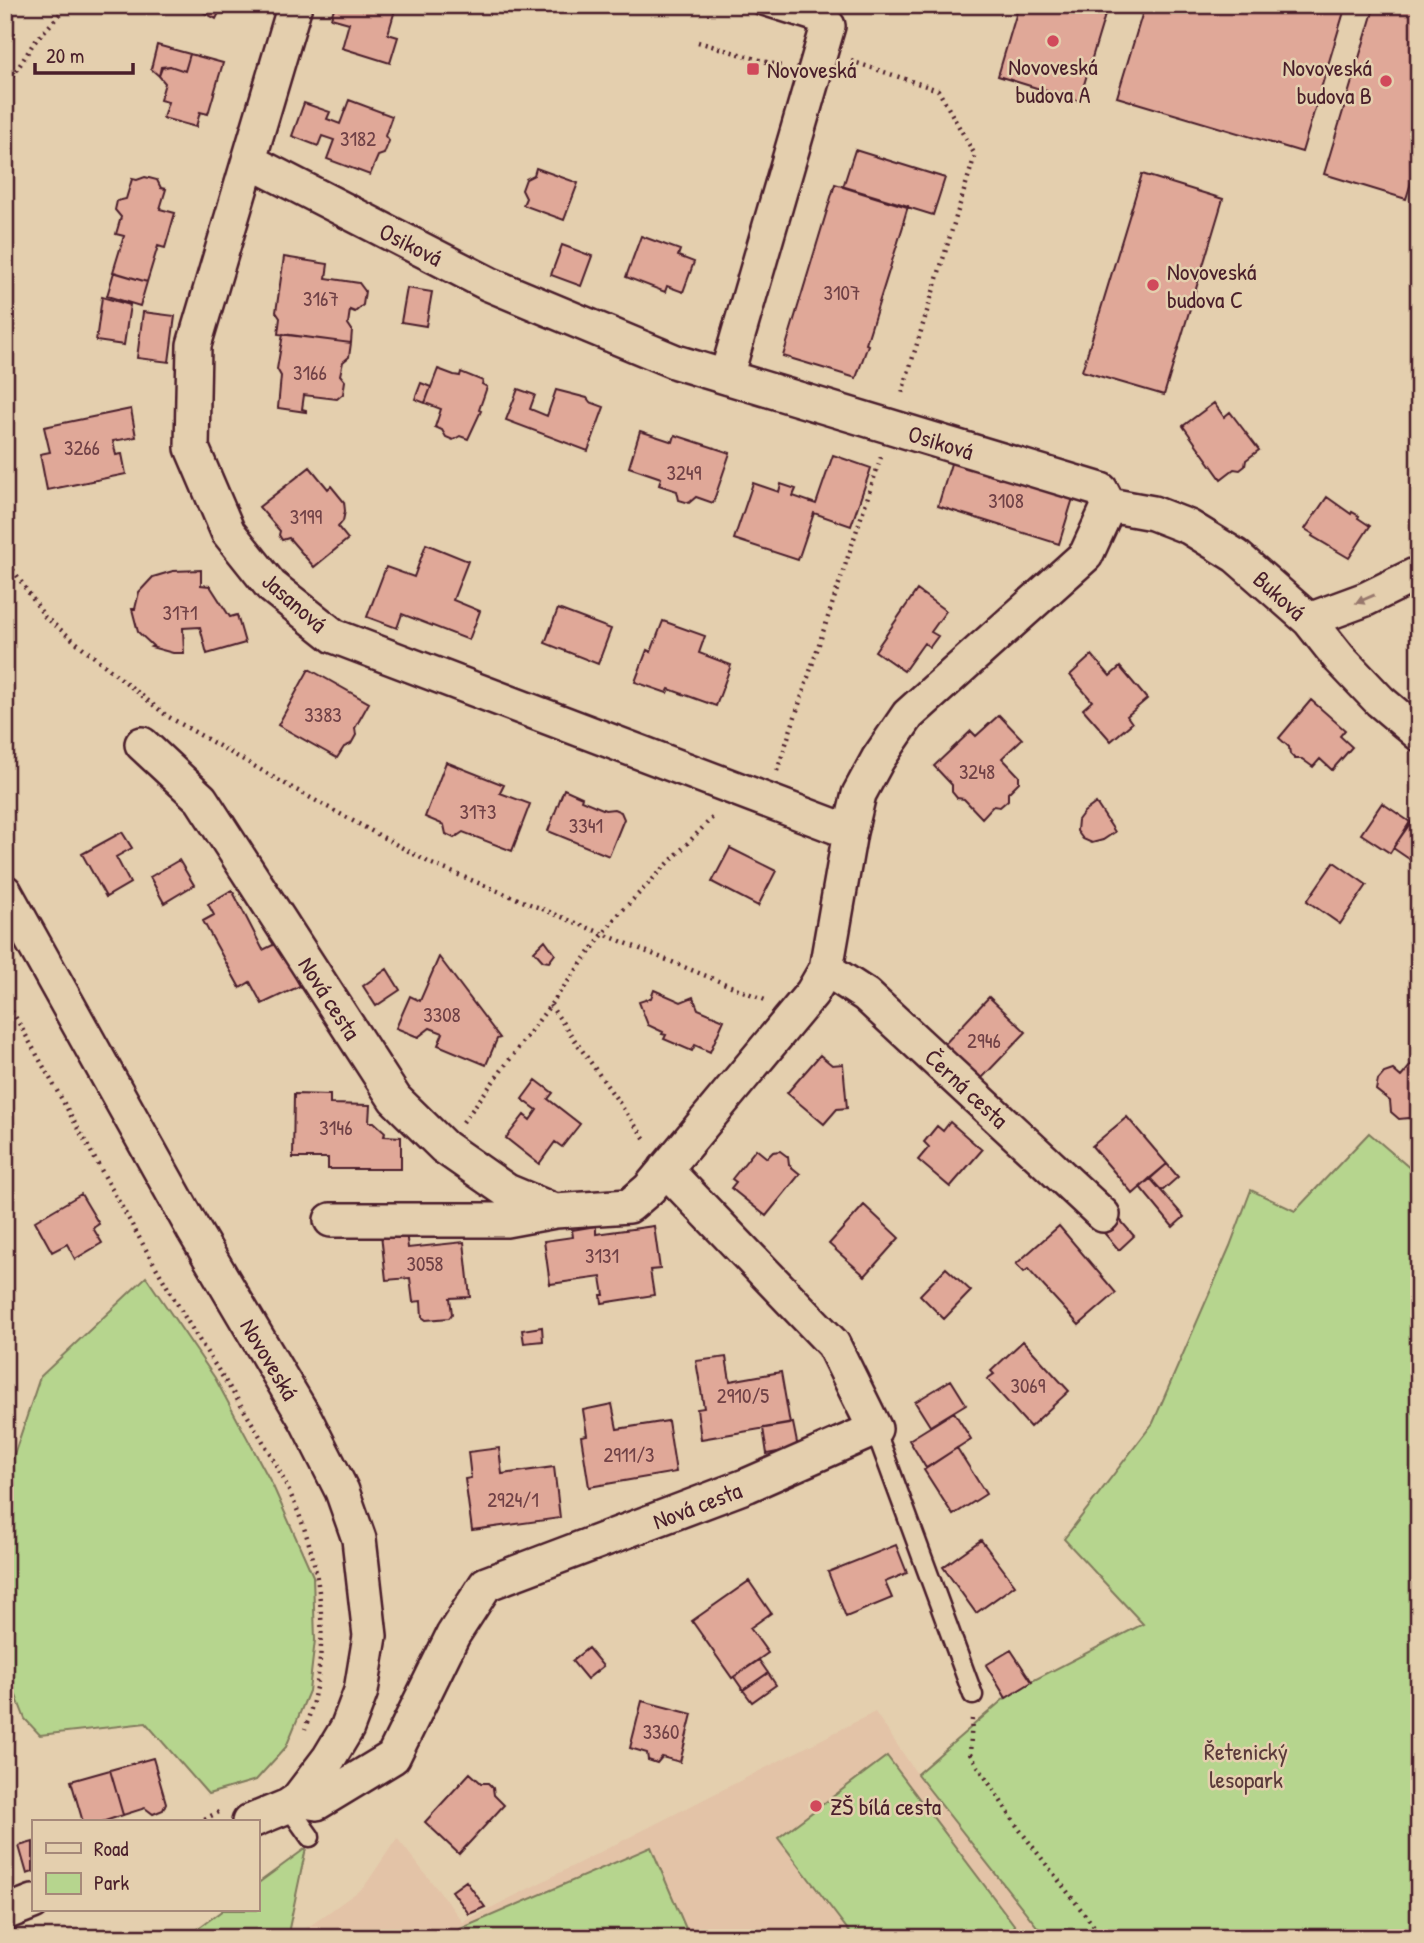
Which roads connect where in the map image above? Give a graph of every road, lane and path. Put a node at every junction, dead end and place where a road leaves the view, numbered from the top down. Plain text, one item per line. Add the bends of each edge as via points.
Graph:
1 (68, 5) edge
2 (295, 5) edge
3 (761, 5) edge
4 (828, 26) joint
5 (698, 42) dead end
6 (844, 59) dead end
7 (761, 61) dead end
8 (5, 89) edge
9 (248, 161) junction
10 (726, 377) junction
11 (891, 427) junction
12 (1109, 505) junction
13 (5, 558) edge
14 (1419, 573) edge
15 (1309, 620) junction
16 (1419, 734) edge
17 (142, 744) dead end
18 (753, 795) junction
19 (850, 832) junction
20 (5, 892) edge
21 (603, 934) junction
22 (826, 969) junction
23 (5, 999) edge
24 (550, 1005) junction
25 (795, 1012) junction
26 (646, 1141) dead end
27 (444, 1147) junction
28 (665, 1169) junction
29 (555, 1211) junction
30 (1103, 1214) dead end
31 (331, 1220) dead end
32 (875, 1429) junction
33 (973, 1695) joint
34 (303, 1735) dead end
35 (293, 1803) junction
36 (235, 1817) edge
37 (213, 1820) edge
38 (310, 1837) dead end
39 (32, 1902) edge
40 (5, 1913) edge
41 (1103, 1938) edge

1 - 8 path via 33,44
2 - 9 street, Jasanová
3 - 4 lane
4 - 10 street
5 - 7 path
6 - 11 path via 937,90 975,155
9 - 10 street, Osiková via 489,284 676,362
9 - 18 street, Jasanová via 194,345 192,448 228,532 271,586 334,636
10 - 11 street, Osiková
11 - 12 street, Osiková via 1101,490
11 - 18 path
12 - 15 street, Buková via 1153,513 1189,527 1236,556
12 - 19 street via 1086,555 908,715 859,794
13 - 21 path via 46,617 167,716 432,864
14 -> 15 street
15 - 16 street, Buková via 1380,701
17 - 27 street, Nová cesta via 201,799 396,1099
18 - 19 street, Jasanová
18 - 21 path via 616,917
19 - 22 street
20 - 35 street, Novoveská via 193,1229 306,1420 342,1491 359,1539 370,1636 362,1691 348,1728
21 - 24 path
21 - 25 path
22 - 25 street, Nová cesta
22 - 30 street, Černá cesta via 866,995
23 - 34 path via 136,1233 286,1481 308,1538 320,1592 320,1666
24 - 26 path
24 - 27 path
25 - 28 street, Nová cesta
27 - 29 street, Nová cesta via 507,1191
28 - 29 street, Nová cesta via 629,1206
28 - 32 street via 833,1344
29 - 31 street, Nová cesta via 506,1220
32 - 33 lane
32 - 35 street, Nová cesta via 748,1485 486,1584 453,1635 393,1757 317,1803
33 - 41 path via 970,1754 1019,1829
35 - 36 street
35 - 38 lane
36 - 37 path
39 - 40 street

